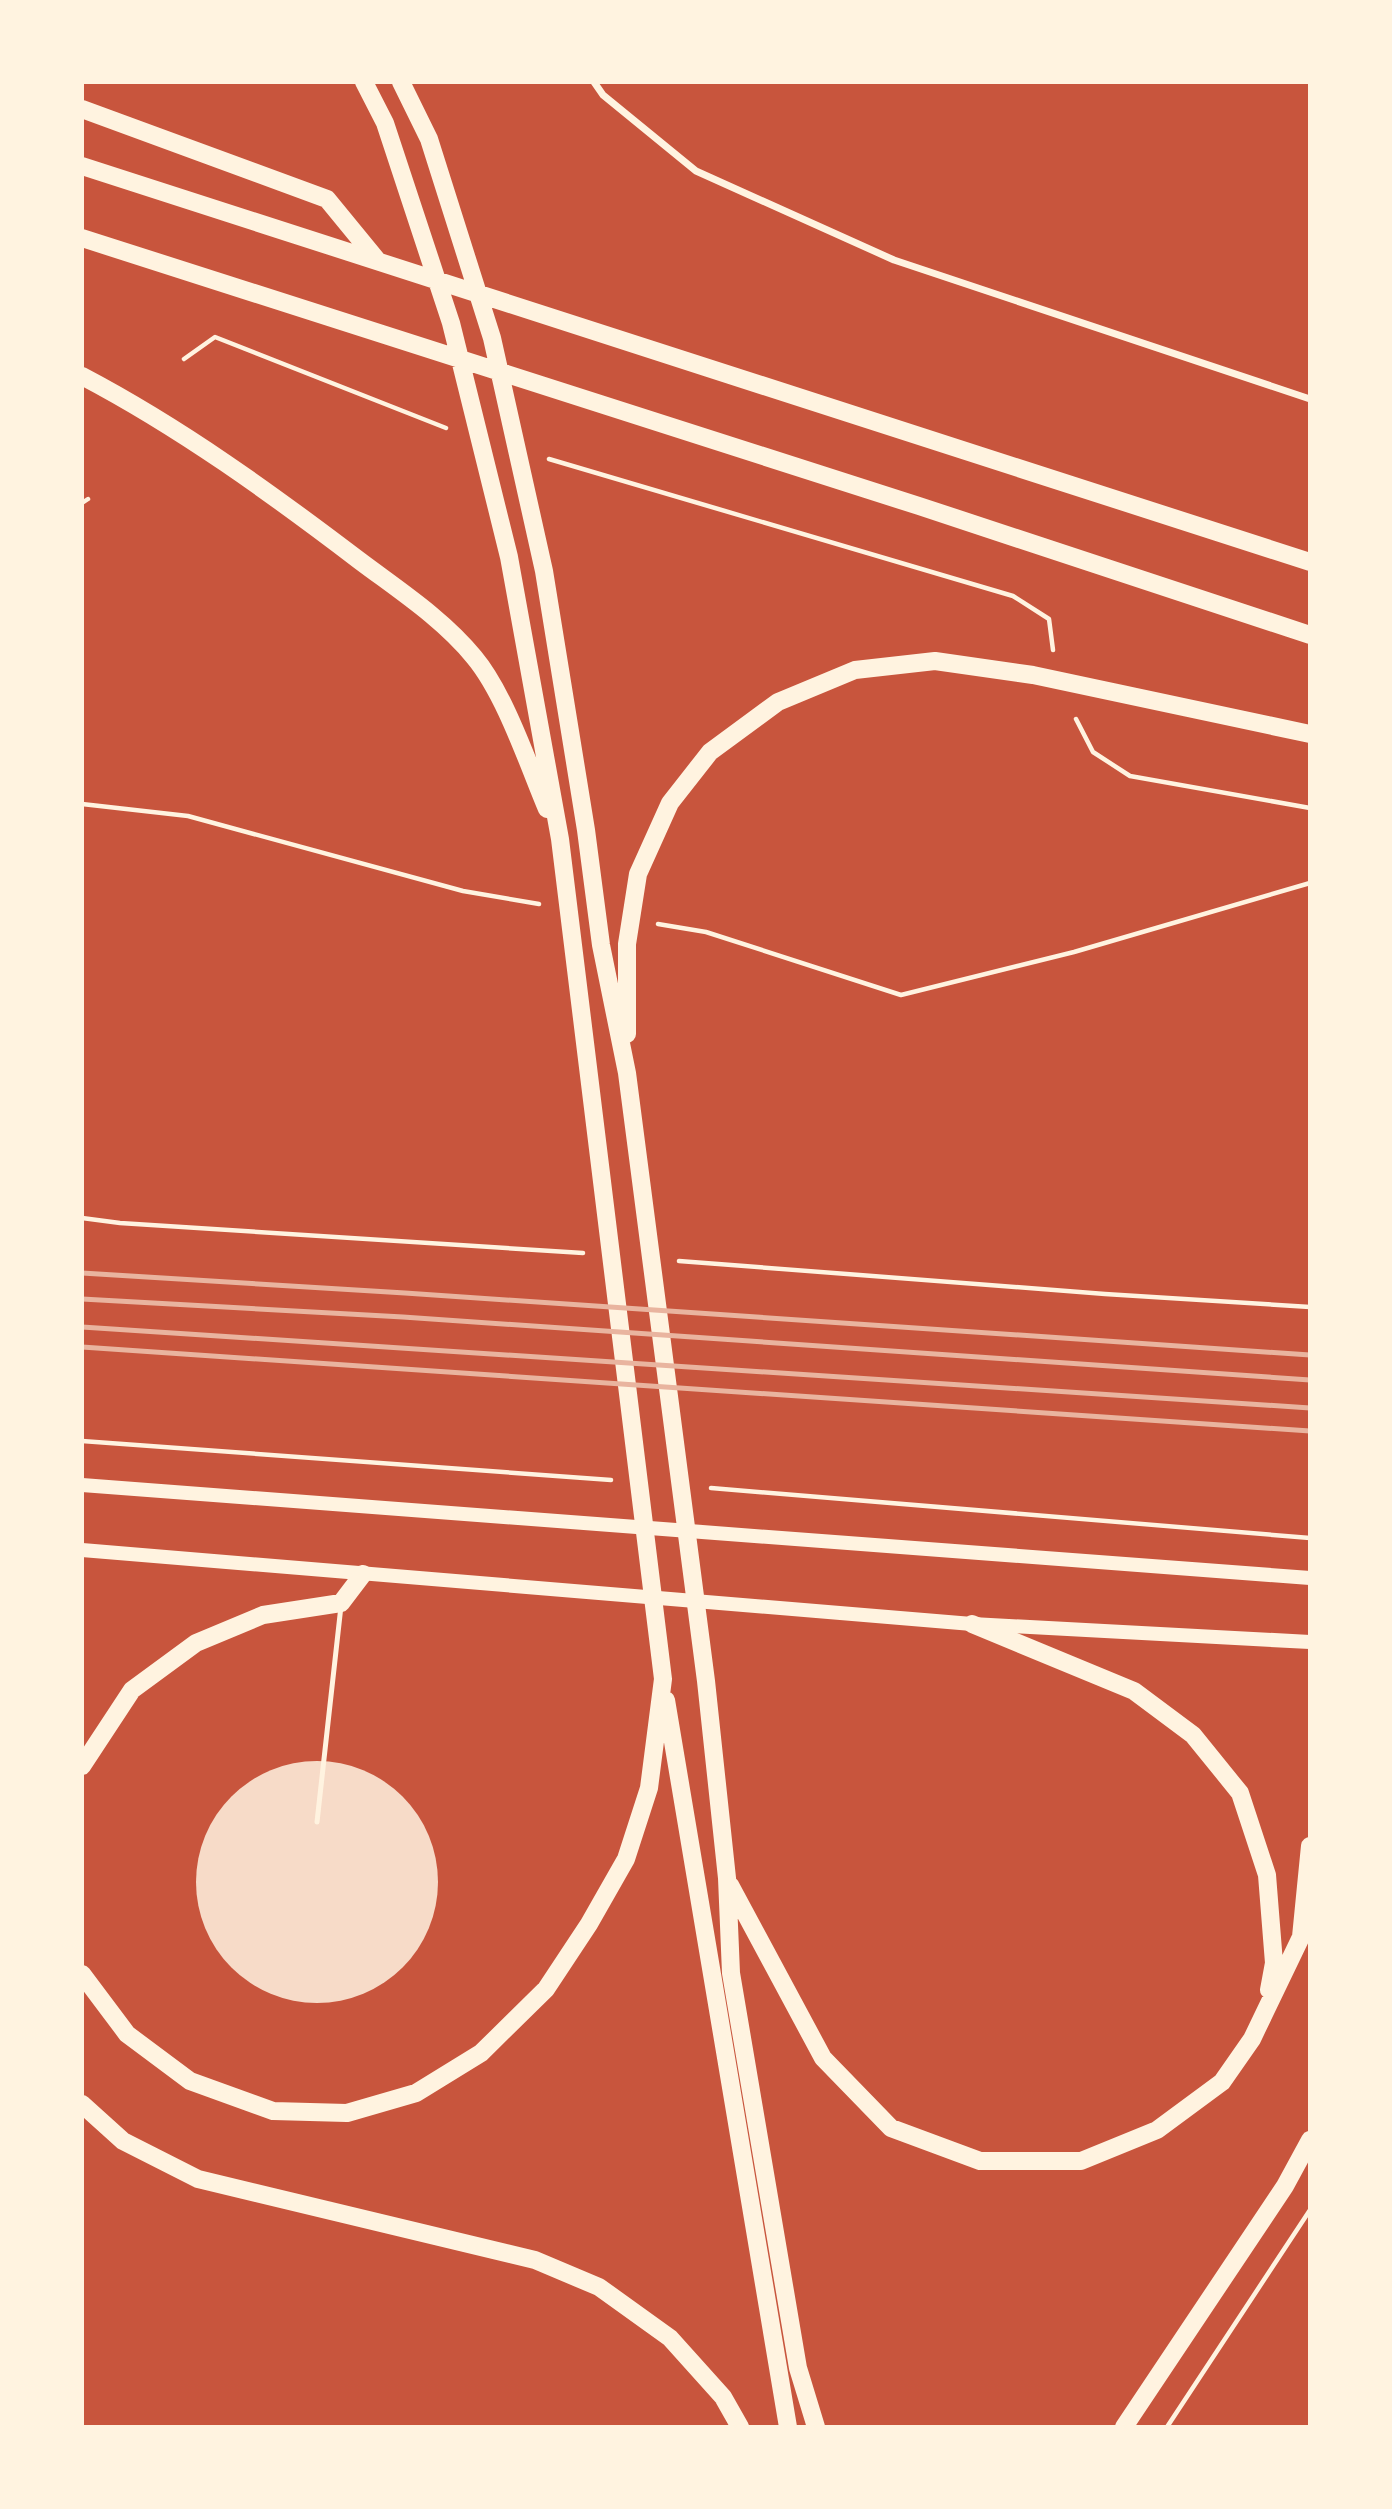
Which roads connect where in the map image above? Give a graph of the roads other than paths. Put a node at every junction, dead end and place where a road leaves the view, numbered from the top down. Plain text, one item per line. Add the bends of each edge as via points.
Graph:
1 (365, 82) edge
2 (401, 82) edge
3 (594, 82) edge
4 (82, 109) edge
5 (82, 166) edge
6 (82, 238) edge
7 (377, 260) junction
8 (82, 376) edge
9 (1310, 399) edge
10 (1310, 562) edge
11 (1310, 635) edge
12 (1310, 734) edge
13 (560, 839) junction
14 (627, 1073) junction
15 (82, 1486) edge
16 (82, 1550) edge
17 (363, 1574) junction
18 (1310, 1578) edge
19 (341, 1603) junction
20 (972, 1624) junction
21 (1310, 1642) edge
22 (663, 1679) junction
23 (82, 1766) edge
24 (317, 1822) dead end
25 (1310, 1846) edge
26 (727, 1878) junction
27 (82, 1973) edge
28 (1266, 2011) junction
29 (82, 2104) edge
30 (1310, 2140) edge
31 (740, 2427) edge
32 (788, 2427) edge
33 (816, 2427) edge
34 (1124, 2427) edge

1 - 13 main road via 385,123 451,323 509,557
2 - 14 main road via 429,139 492,338 544,571 601,945
3 - 9 street via 603,95 696,171 894,260
4 - 7 main road via 327,200
5 - 7 main road
6 - 11 main road
7 - 10 main road
8 - 13 main road via 135,404 229,467 435,617 475,657 502,703
12 - 14 main road via 1033,675 936,661 855,670 778,702 710,752 670,803 638,874 627,944
13 - 22 main road
14 - 26 main road
15 - 18 main road
16 - 17 main road
17 - 19 main road
17 - 20 main road
19 - 23 main road via 263,1615 196,1643 132,1690
19 - 24 lane
20 - 21 main road
20 - 28 main road via 1134,1691 1194,1735 1240,1793 1267,1875 1274,1963
22 - 27 main road via 649,1788 626,1859 589,1924 546,1989 481,2053 416,2093 347,2113 273,2112 190,2081 127,2034
22 - 32 main road
25 - 28 main road via 1301,1937
26 - 28 main road via 823,2058 891,2128 980,2161 1081,2161 1157,2130 1222,2082
26 - 33 main road via 731,1973 745,2063 798,2368
29 - 31 main road via 123,2141 198,2179 535,2260 599,2287 670,2338 723,2397
30 - 34 main road via 1285,2186

